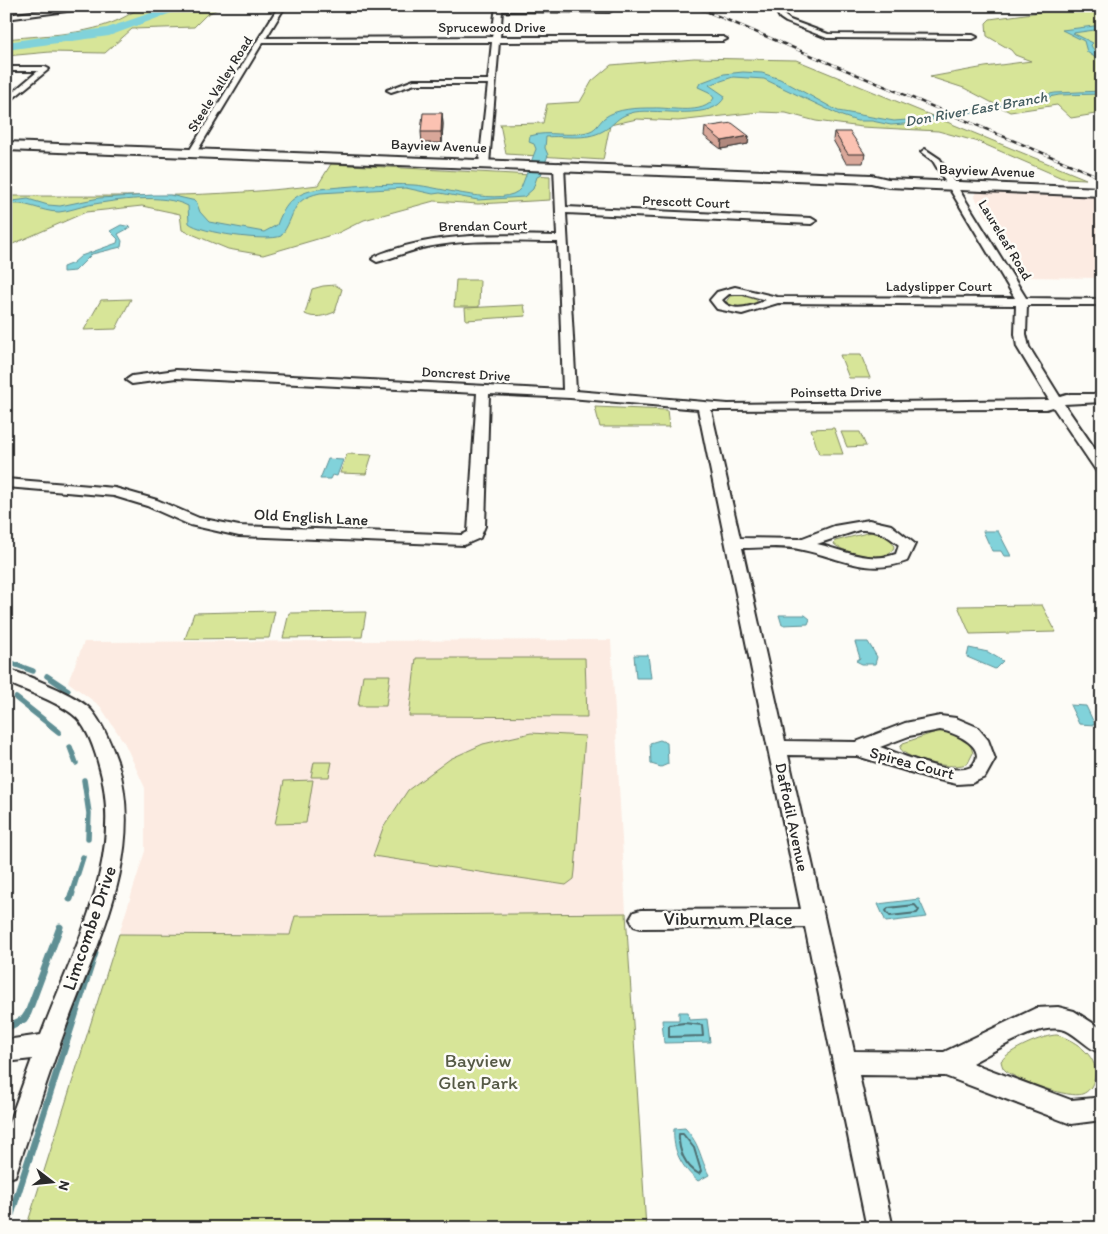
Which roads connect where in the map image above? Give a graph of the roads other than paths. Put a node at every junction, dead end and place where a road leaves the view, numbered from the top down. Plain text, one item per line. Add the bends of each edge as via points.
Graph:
1 (102, 6) edge
2 (288, 6) edge
3 (776, 6) edge
4 (294, 7) edge
5 (499, 8) edge
6 (609, 10) dead end
7 (6, 17) edge
8 (973, 37) dead end
9 (497, 39) junction
10 (723, 39) dead end
11 (262, 40) junction
12 (6, 69) edge
13 (493, 82) junction
14 (391, 90) dead end
15 (6, 102) edge
16 (6, 146) edge
17 (925, 152) dead end
18 (192, 153) junction
19 (484, 164) junction
20 (555, 166) junction
21 (951, 183) junction
22 (1102, 186) edge
23 (1102, 192) edge
24 (560, 210) junction
25 (811, 221) dead end
26 (562, 239) junction
27 (377, 259) dead end
28 (776, 300) dead end
29 (1022, 300) junction
30 (1102, 302) edge
31 (132, 380) dead end
32 (483, 390) junction
33 (570, 394) junction
34 (1102, 398) edge
35 (1057, 402) junction
36 (704, 406) junction
37 (1102, 469) edge
38 (6, 483) edge
39 (734, 543) junction
40 (803, 544) junction
41 (6, 675) edge
42 (777, 748) junction
43 (857, 749) junction
44 (641, 918) dead end
45 (814, 918) junction
46 (1102, 1043) edge
47 (48, 1045) junction
48 (6, 1051) edge
49 (845, 1063) junction
50 (945, 1064) junction
51 (1102, 1107) edge
52 (6, 1167) edge
53 (880, 1228) edge

1 - 7 street
2 - 4 street, Steele Valley Road
2 - 11 street, Steele Valley Road via 280,9
3 - 8 street via 782,17 792,24 817,34 845,38
5 - 6 street
5 - 9 street
9 - 10 street, Sprucewood Drive
9 - 11 street, Sprucewood Drive
9 - 13 street
11 - 18 street, Steele Valley Road
12 - 15 street via 45,68
13 - 14 street via 414,82
13 - 19 street
16 - 18 main road, Bayview Avenue
17 - 21 street, Laureleaf Road via 936,159
18 - 19 main road, Bayview Avenue
19 - 20 main road, Bayview Avenue
20 - 21 main road, Bayview Avenue via 871,179 888,183
20 - 24 street
21 - 22 main road, Bayview Avenue
21 - 23 main road, Bayview Avenue
21 - 29 street, Laureleaf Road
24 - 25 street, Prescott Court
24 - 26 street
26 - 27 street, Brendan Court via 434,241
26 - 33 street
28 - 29 street, Ladyslipper Court
29 - 30 street, Ladyslipper Court
29 - 35 street, Laureleaf Road via 1020,342
31 - 32 street, Doncrest Drive via 176,374
32 - 33 street, Doncrest Drive
32 - 38 street, Old English Lane via 478,526 474,535 464,540 239,531 195,522 152,503 115,492
33 - 36 street, Poinsetta Drive
34 - 35 street, Poinsetta Drive via 1070,398
35 - 36 street, Poinsetta Drive via 1038,405
35 - 37 street, Laureleaf Road
36 - 39 street, Daffodil Avenue
39 - 40 street
39 - 42 street, Daffodil Avenue
40 - 40 street via 880,564 902,557 906,544 895,533 878,526 860,526
41 - 47 street, Limcombe Drive via 83,712 101,743 118,806 118,832 98,911
42 - 43 street, Spirea Court
42 - 45 street, Daffodil Avenue
43 - 43 street, Spirea Court via 942,774 963,776 977,774 986,760 983,746 973,734 954,723 939,722
44 - 45 street, Viburnum Place
45 - 49 street, Daffodil Avenue
46 - 50 street via 1074,1022 1058,1018 1036,1020
47 - 48 street
47 - 52 street, Limcombe Drive
49 - 50 street
49 - 53 street, Daffodil Avenue
50 - 51 street via 1071,1112

